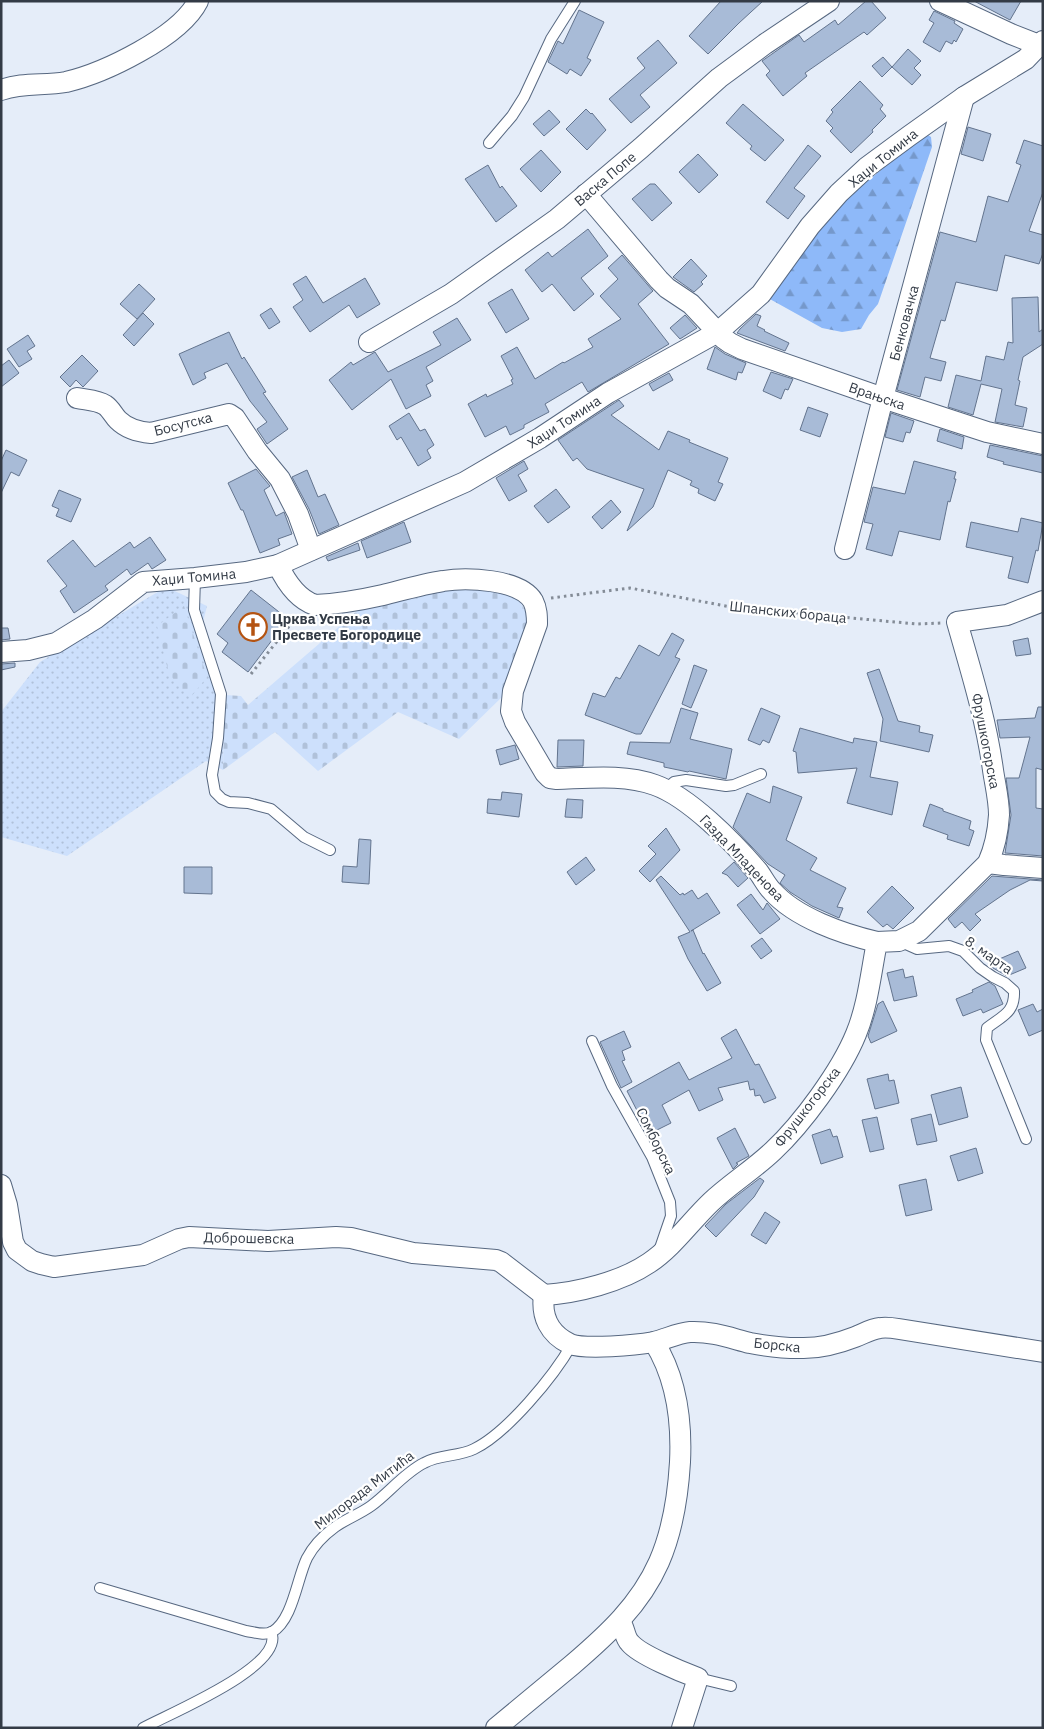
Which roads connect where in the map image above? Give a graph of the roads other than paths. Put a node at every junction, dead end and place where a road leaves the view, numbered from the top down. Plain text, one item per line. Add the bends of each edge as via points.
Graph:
1 (198, 1) edge
2 (575, 1) edge
3 (829, 1) edge
4 (940, 1) edge
5 (1041, 43) edge
6 (1, 90) edge
7 (964, 97) junction
8 (489, 143) dead end
9 (586, 194) junction
10 (718, 332) junction
11 (369, 342) dead end
12 (77, 398) dead end
13 (883, 398) junction
14 (1043, 444) edge
15 (845, 549) dead end
16 (311, 550) junction
17 (278, 565) junction
18 (195, 578) junction
19 (1043, 601) edge
20 (1, 652) edge
21 (761, 774) dead end
22 (665, 790) junction
23 (330, 850) dead end
24 (988, 863) junction
25 (1043, 868) edge
26 (899, 941) junction
27 (877, 942) junction
28 (592, 1041) dead end
29 (1026, 1139) dead end
30 (1, 1185) edge
31 (657, 1257) junction
32 (544, 1294) junction
33 (654, 1342) junction
34 (572, 1344) junction
35 (1043, 1352) edge
36 (100, 1588) dead end
37 (620, 1622) junction
38 (271, 1632) junction
39 (698, 1678) junction
40 (731, 1686) dead end
41 (143, 1728) edge
42 (496, 1728) edge
43 (682, 1728) edge

1 - 6 street via 188,17 172,31 103,69 63,82 26,84
2 - 8 lane via 551,39 524,97
3 - 9 street, Васка Попе via 719,78
4 - 5 street via 1011,34
5 - 7 street, Хаџи Томина via 1026,59
7 - 10 street, Хаџи Томина via 867,167 839,193 810,226 761,294
7 - 13 street, Бенковачка
9 - 10 street, Врањска via 659,280 691,304
9 - 11 street, Васка Попе via 557,219 451,294
10 - 13 street, Врањска via 742,349
10 - 16 street, Хаџи Томина via 608,393 465,482
12 - 16 street, Босутска via 103,404 124,425 151,433 229,414 280,479
13 - 14 street, Врањска via 987,432
13 - 15 street, Бенковачка
16 - 17 street, Хаџи Томина
17 - 18 street, Хаџи Томина
17 - 22 street, Газда Младенова via 294,590 315,605 468,579 507,584 527,595 537,612 537,624 513,690 511,711 545,773 557,779 638,780
18 - 20 street, Хаџи Томина via 143,582 56,643
18 - 23 lane via 194,610 221,694 212,775 215,792 229,802 271,809 304,837
19 - 24 street, Фрушкогорска via 1007,615 957,622 988,736 999,813 994,849
21 - 22 lane via 726,786 686,780 674,782
22 - 27 street, Газда Младенова via 698,812 736,848 772,892 792,908 824,926
24 - 25 street
24 - 26 street, Фрушкогорска via 919,931
26 - 27 street, Фрушкогорска
26 - 29 lane, 8. марта via 917,949 949,946 963,950 980,968 1014,991 1015,1001 1008,1013 988,1028 986,1040
27 - 31 street, Фрушкогорска via 856,1034 825,1088 773,1151 712,1201
28 - 31 lane, Сомборска via 612,1086 652,1157 670,1202 671,1216
30 - 32 street, Доброшевска via 17,1250 32,1261 54,1267 143,1255 179,1239 268,1241 336,1237 413,1253 496,1260
31 - 32 street, Фрушкогорска via 619,1278 585,1289
32 - 34 street via 542,1307 549,1327
33 - 34 street, Борска via 608,1347
33 - 35 street, Борска via 688,1332 708,1332 766,1346 816,1348 880,1328
33 - 37 street via 667,1368 677,1404 681,1445 678,1489 671,1529 659,1562 637,1601
34 - 38 lane, Милорада Митића via 528,1402 482,1445 423,1463 370,1507 326,1534 308,1556 285,1617
36 - 38 lane via 246,1631
37 - 39 street via 626,1639 633,1646
37 - 42 street
38 - 41 lane, Милорада Митића via 274,1640 271,1648 242,1675 208,1697
39 - 40 lane
39 - 43 street

